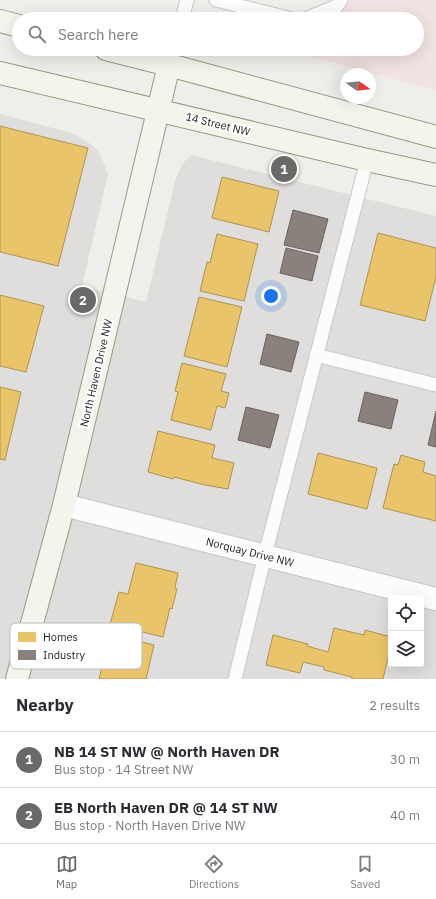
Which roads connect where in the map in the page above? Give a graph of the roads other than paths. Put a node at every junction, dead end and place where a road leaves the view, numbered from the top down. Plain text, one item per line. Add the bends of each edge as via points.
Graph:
1 (187, 0) edge
2 (216, 0) edge
3 (341, 0) edge
4 (184, 12) edge
5 (264, 12) edge
6 (322, 12) edge
7 (0, 21) edge
8 (12, 24) edge
9 (171, 57) edge
10 (0, 73) edge
11 (158, 110) junction
12 (436, 137) edge
13 (367, 160) junction
14 (436, 175) edge
15 (316, 355) junction
16 (436, 385) edge
17 (64, 505) junction
18 (264, 555) junction
19 (436, 599) edge
20 (32, 623) edge
21 (20, 669) edge
22 (17, 679) edge
23 (234, 679) edge

1 - 4 lane
2 - 5 lane
3 - 6 lane via 337,6
7 - 8 main road
9 - 11 main road, North Haven Drive NW
9 - 12 main road
10 - 11 main road, 14 Street NW
11 - 13 main road, 14 Street NW
11 - 17 main road, North Haven Drive NW
13 - 14 main road, 14 Street NW
13 - 15 lane
15 - 16 lane
15 - 18 lane
17 - 18 street, Norquay Drive NW
17 - 20 main road, North Haven Drive NW
18 - 19 street, Norquay Drive NW
18 - 23 lane
21 - 22 main road, North Haven Drive NW

